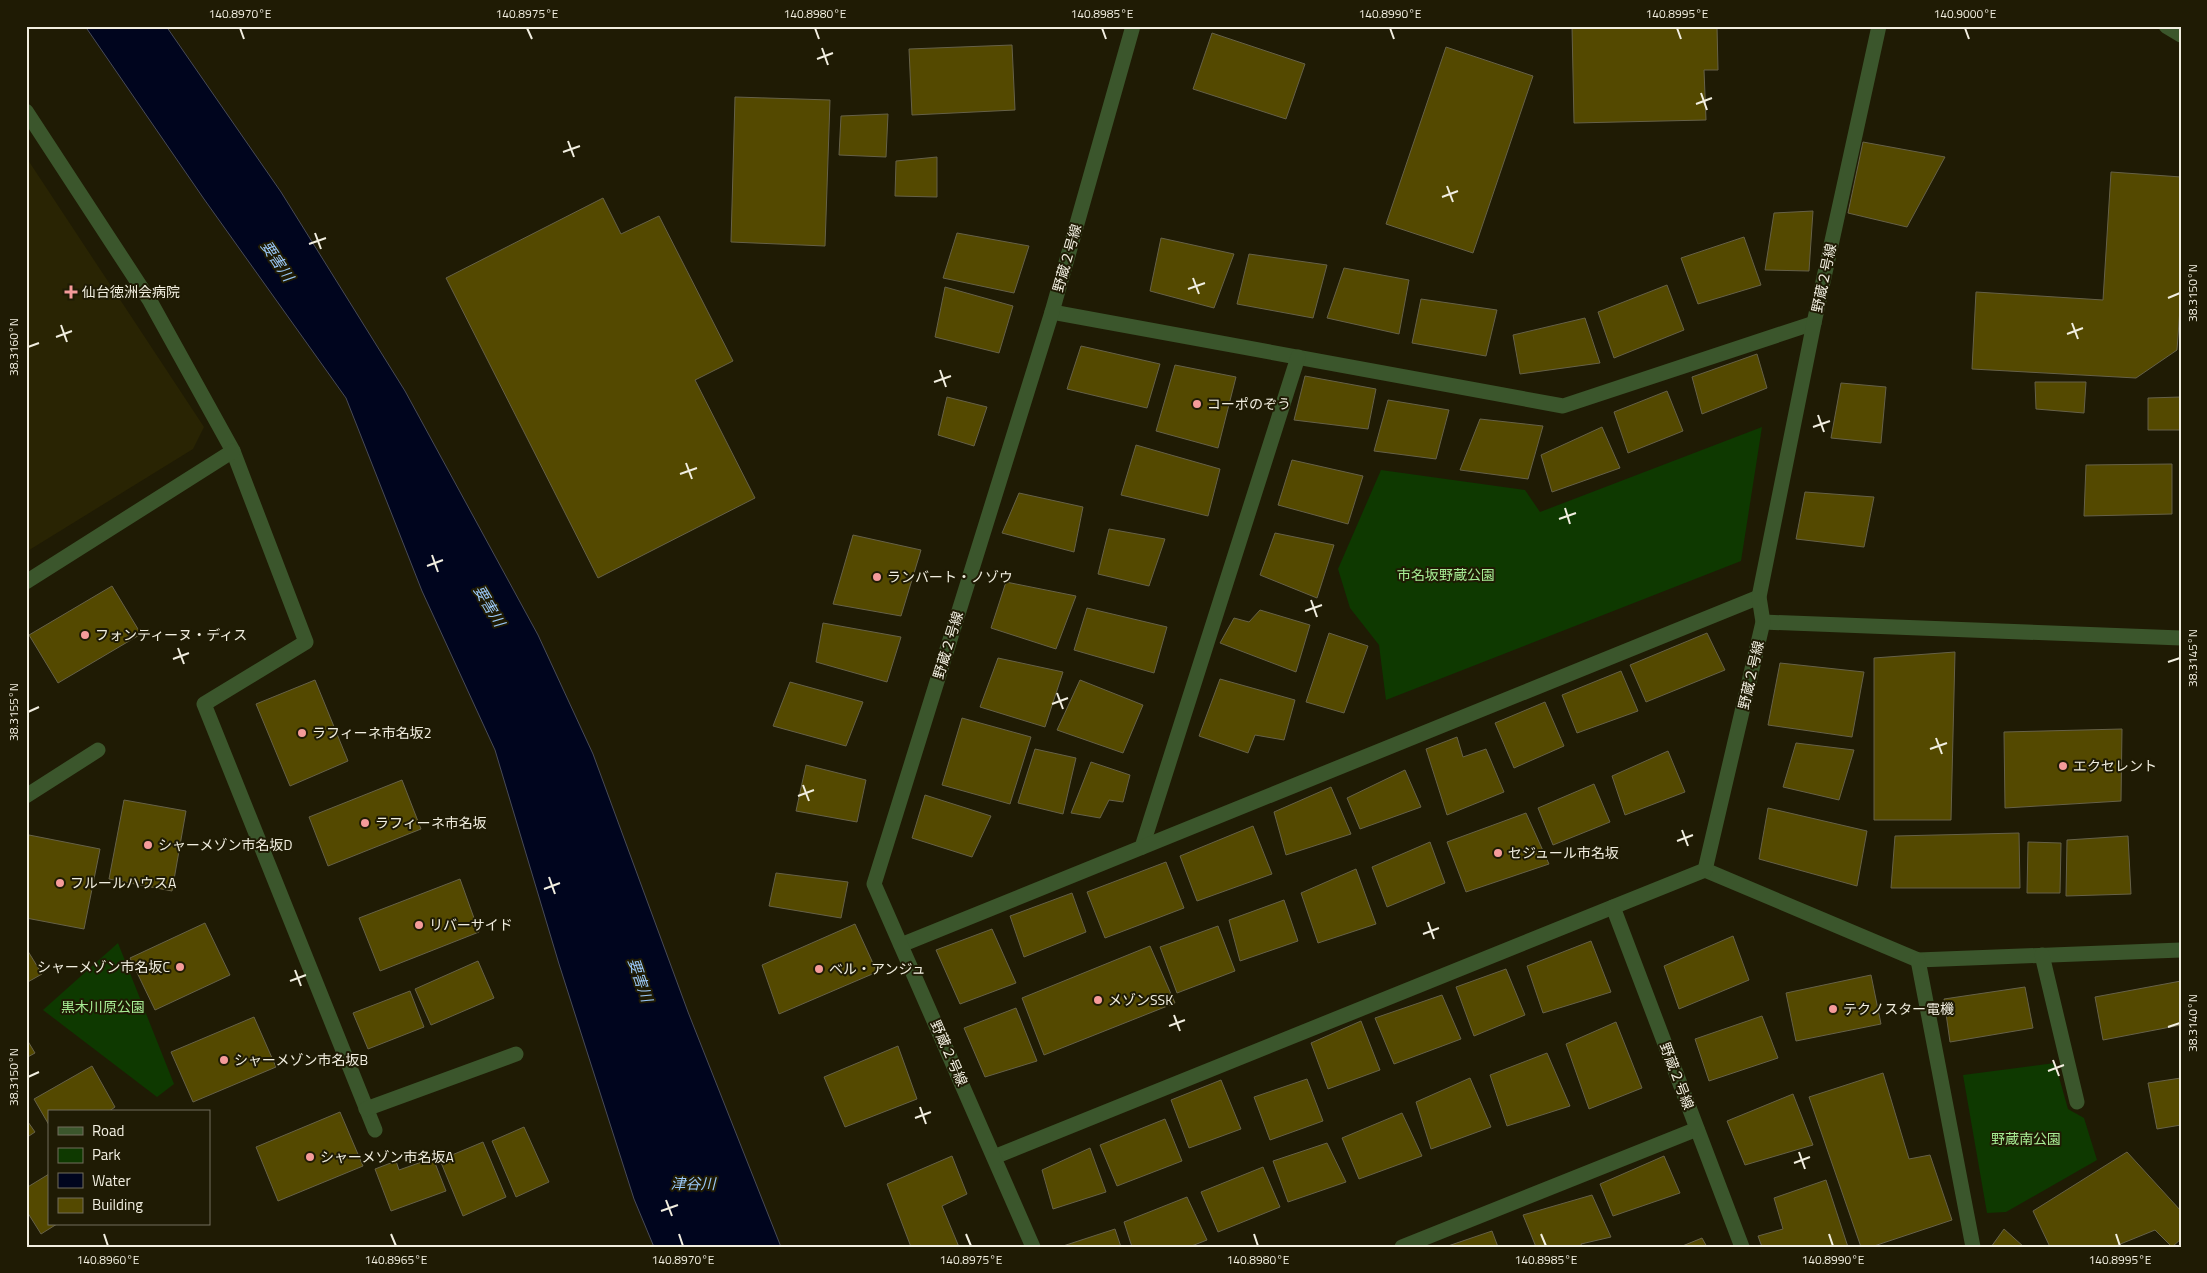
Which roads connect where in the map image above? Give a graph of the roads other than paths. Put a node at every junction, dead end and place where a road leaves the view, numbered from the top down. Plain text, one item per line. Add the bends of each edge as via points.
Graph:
1 (1133, 26) edge
2 (1879, 26) edge
3 (2166, 26) edge
4 (2181, 35) edge
5 (26, 111) edge
6 (1052, 312) junction
7 (1814, 323) junction
8 (1298, 357) junction
9 (233, 452) junction
10 (26, 582) edge
11 (1760, 596) junction
12 (1763, 622) junction
13 (2181, 638) edge
14 (98, 750) dead end
15 (26, 796) edge
16 (1142, 847) junction
17 (1704, 870) junction
18 (1613, 907) junction
19 (901, 945) junction
20 (2181, 950) edge
21 (2042, 955) junction
22 (1918, 960) junction
23 (516, 1054) dead end
24 (2077, 1102) dead end
25 (366, 1109) junction
26 (1697, 1128) junction
27 (375, 1130) dead end
28 (994, 1157) junction
29 (1033, 1247) edge
30 (1402, 1247) edge
31 (1742, 1247) edge
32 (1973, 1247) edge

1 - 6 street, 野蔵２号線
2 - 7 street, 野蔵２号線
3 - 4 street
5 - 9 street via 150,301
6 - 8 street
6 - 19 street, 野蔵２号線 via 874,884
7 - 8 street via 1563,406
7 - 11 street, 野蔵２号線
8 - 16 street
9 - 10 street
9 - 25 street via 306,642 204,704
11 - 12 street, 野蔵２号線
11 - 16 street
12 - 13 street
12 - 17 street, 野蔵２号線
14 - 15 street
16 - 19 street
17 - 18 street
17 - 22 street
18 - 26 street, 野蔵２号線
18 - 28 street
19 - 28 street, 野蔵２号線
20 - 21 street
21 - 22 street
21 - 24 street
22 - 32 street
23 - 25 street
25 - 27 street
26 - 30 street
26 - 31 street, 野蔵２号線
28 - 29 street, 野蔵２号線

